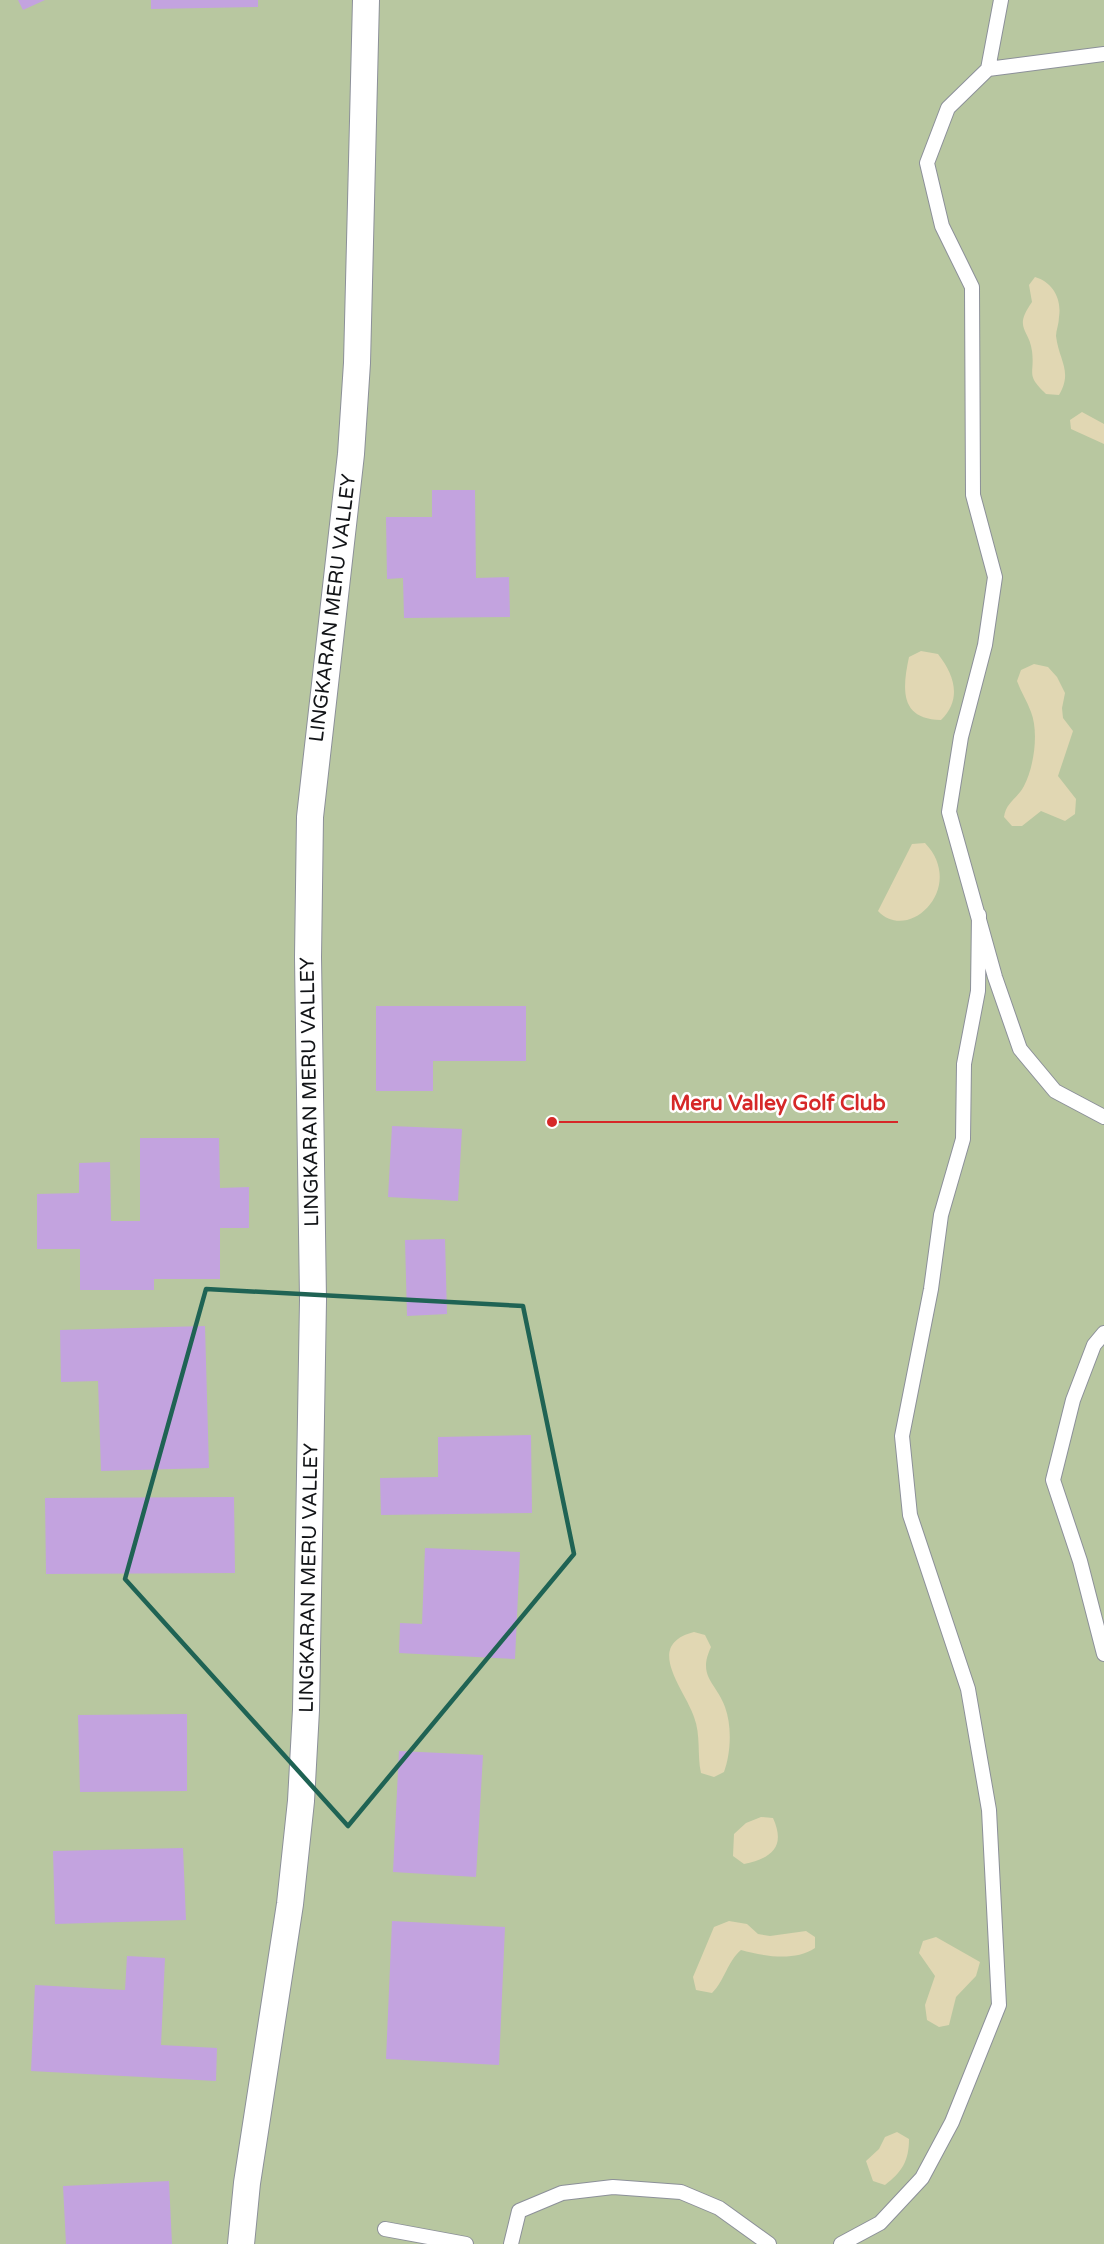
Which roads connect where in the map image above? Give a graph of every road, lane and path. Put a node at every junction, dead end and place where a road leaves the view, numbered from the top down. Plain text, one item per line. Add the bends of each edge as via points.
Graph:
1 (366, 0) edge
2 (1000, 0) edge
3 (1104, 54) edge
4 (988, 69) junction
5 (979, 915) junction
6 (1104, 1117) edge
7 (1104, 1333) edge
8 (1104, 1654) edge
9 (386, 2229) dead end
10 (241, 2244) edge
11 (466, 2244) edge
12 (511, 2244) edge
13 (769, 2244) edge
14 (841, 2244) edge

1 - 10 street, LINGKARAN MERU VALLEY via 353,420 310,817 313,1300 301,1801 290,1904 246,2183
2 - 4 lane
3 - 4 lane
4 - 5 lane via 948,108 927,163 942,226 972,287 973,495 995,577 985,645 962,737 949,812
5 - 6 lane via 1020,1049 1055,1091
5 - 14 lane via 978,991 964,1064 963,1139 941,1215 902,1436 910,1515 968,1689 985,1788 999,2005 952,2122 922,2178 880,2223
7 - 8 lane via 1094,1345 1073,1400 1053,1480 1080,1561
9 - 11 lane
12 - 13 lane via 519,2211 562,2193 613,2187 681,2192 718,2208

